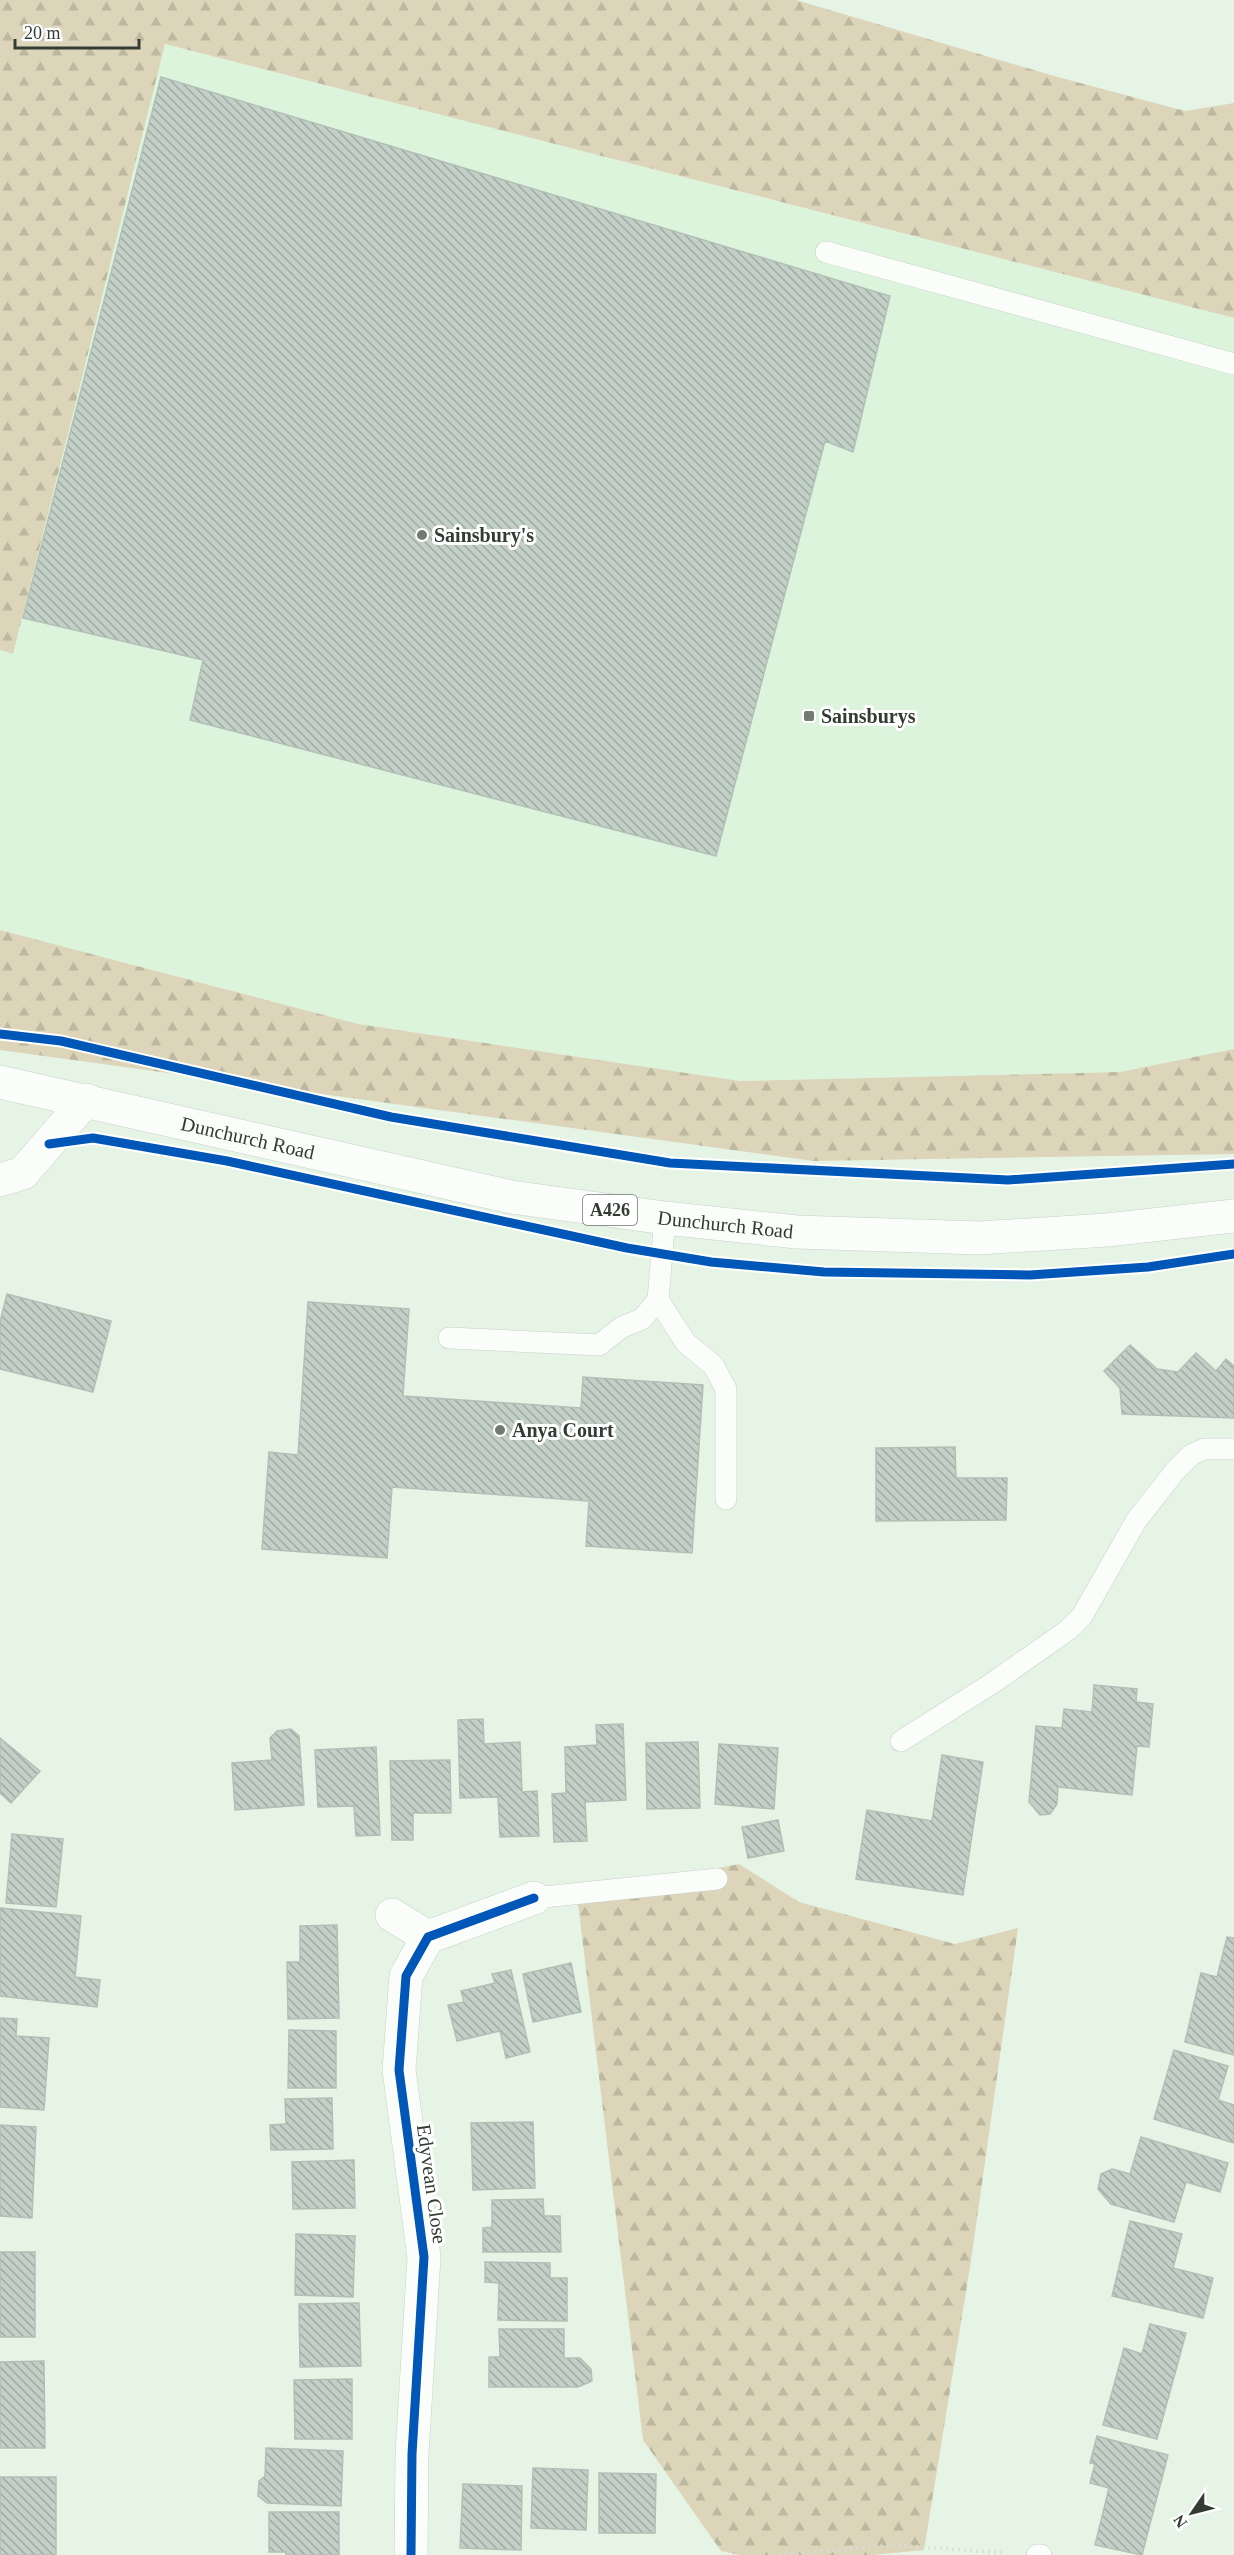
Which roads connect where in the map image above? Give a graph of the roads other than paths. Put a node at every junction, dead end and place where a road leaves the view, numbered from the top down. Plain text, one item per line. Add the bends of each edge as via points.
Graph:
1 (826, 252) dead end
2 (1234, 364) edge
3 (0, 1082) edge
4 (86, 1100) junction
5 (0, 1180) edge
6 (1233, 1215) edge
7 (665, 1218) junction
8 (658, 1300) junction
9 (449, 1338) dead end
10 (1234, 1449) edge
11 (726, 1499) dead end
12 (901, 1742) dead end
13 (717, 1879) dead end
14 (534, 1898) joint
15 (392, 1915) dead end
16 (428, 1937) junction
17 (411, 2555) edge

1 - 2 lane
3 - 4 main road, Dunchurch Road / A426
4 - 5 main road via 23,1173
4 - 7 main road, Dunchurch Road / A426 via 511,1197
6 - 7 main road, Dunchurch Road / A426 via 1107,1230 979,1238 797,1232
7 - 8 lane
8 - 9 lane via 642,1319 622,1327 599,1345
8 - 11 lane via 686,1343 713,1365 726,1389
10 - 12 lane via 1204,1449 1191,1455 1175,1471 1136,1521 1082,1616 1068,1630
13 - 14 lane
14 - 16 main road
15 - 16 main road
16 - 17 main road, Edyvean Close via 406,1976 399,2070 424,2257 412,2454

